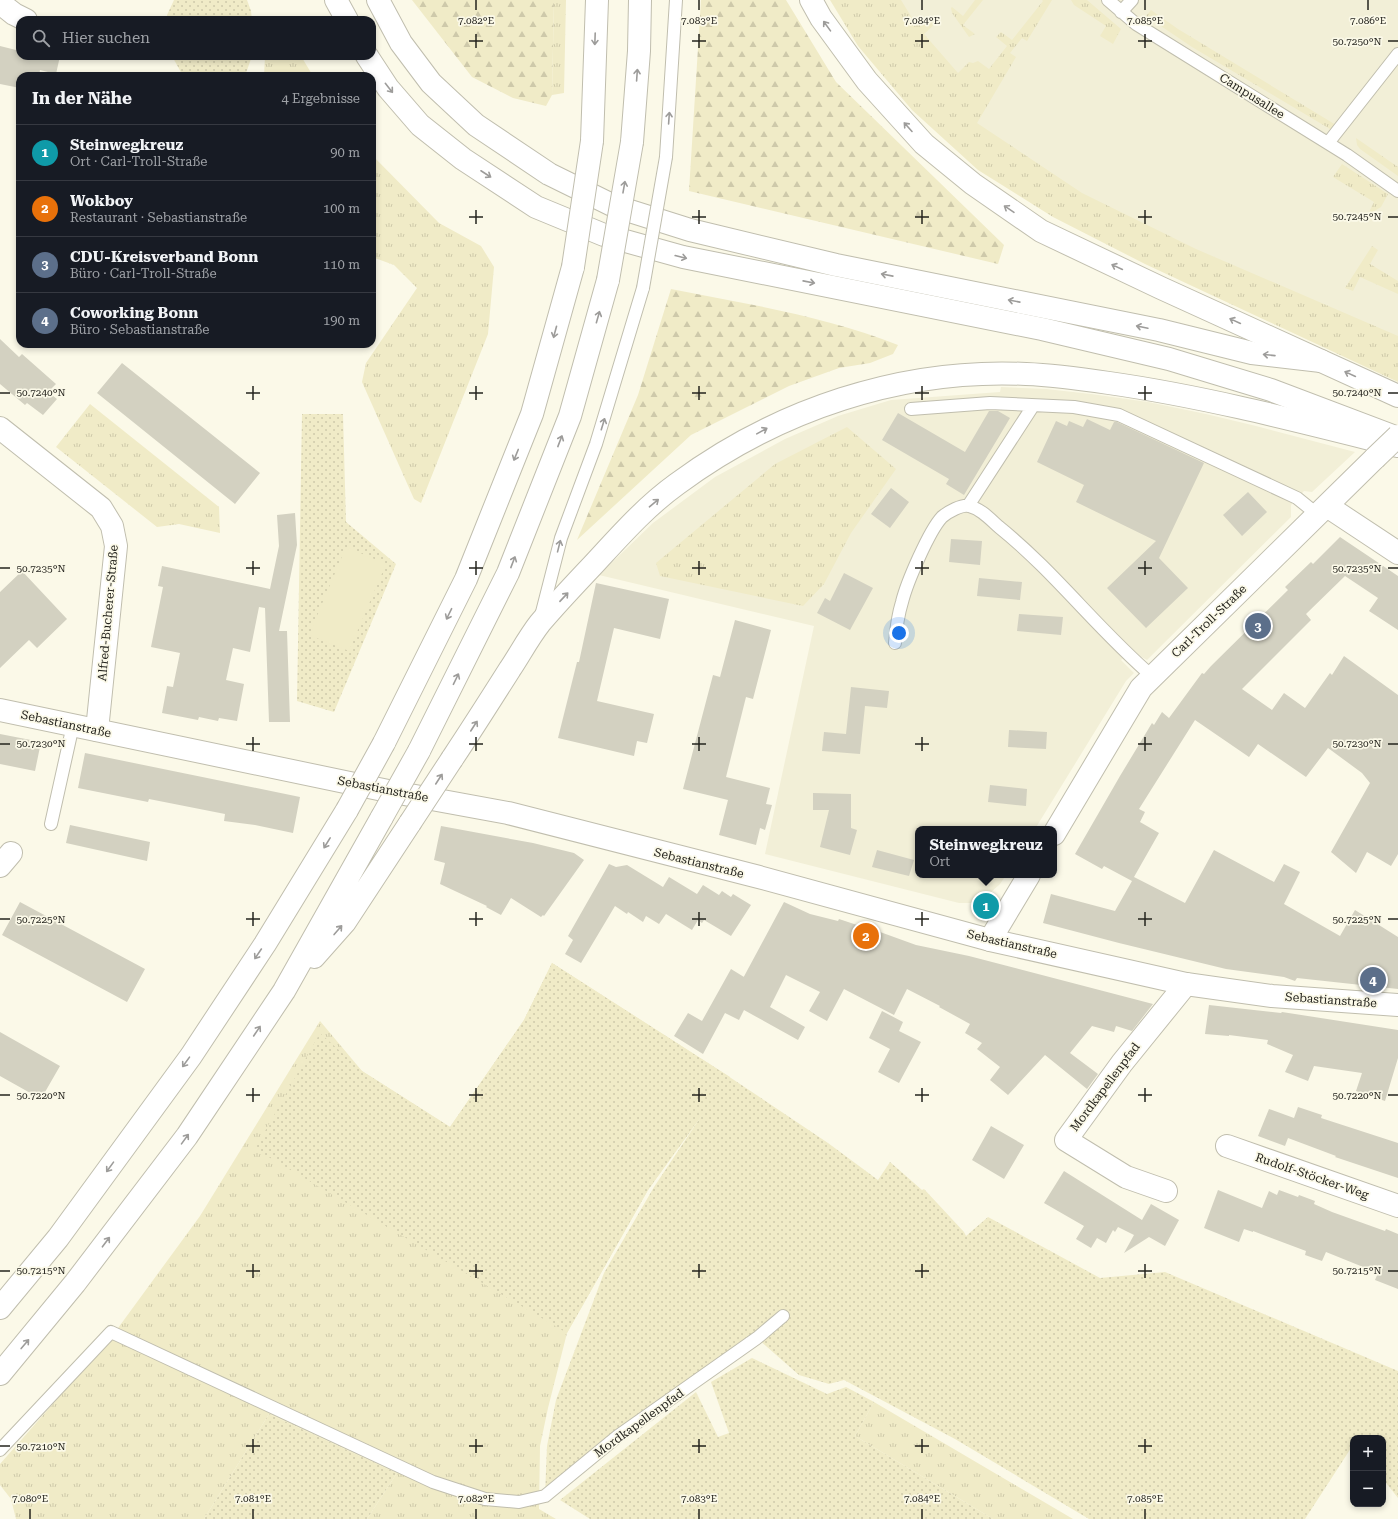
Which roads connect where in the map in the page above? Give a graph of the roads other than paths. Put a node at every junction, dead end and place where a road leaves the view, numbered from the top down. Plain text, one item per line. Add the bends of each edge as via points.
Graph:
1 (336, 0) edge
2 (378, 0) edge
3 (596, 0) edge
4 (640, 0) edge
5 (676, 0) edge
6 (811, 0) edge
7 (1108, 0) edge
8 (1132, 0) edge
9 (0, 3) edge
10 (1121, 12) junction
11 (18, 16) edge
12 (344, 16) edge
13 (1398, 54) edge
14 (370, 60) edge
15 (1328, 143) junction
16 (1398, 191) edge
17 (1321, 361) junction
18 (1398, 396) edge
19 (1033, 406) junction
20 (911, 409) dead end
21 (0, 428) edge
22 (1398, 437) edge
23 (1398, 446) edge
24 (968, 506) junction
25 (1323, 510) junction
26 (1398, 553) edge
27 (539, 624) junction
28 (895, 643) dead end
29 (1153, 677) junction
30 (0, 710) edge
31 (73, 725) junction
32 (97, 730) junction
33 (51, 824) dead end
34 (1057, 829) edge
35 (1027, 878) edge
36 (990, 940) junction
37 (1186, 984) junction
38 (284, 991) junction
39 (1398, 1005) edge
40 (1227, 1146) dead end
41 (1166, 1191) dead end
42 (1398, 1206) edge
43 (0, 1308) edge
44 (783, 1316) dead end
45 (0, 1374) edge
46 (0, 1450) edge

1 - 12 main road
17 -> 2 main road via 1252,353 1159,330 836,265 690,230 614,206 549,174 476,125 431,83 401,43
3 -> 43 main road, bridge via 592,141 573,267 532,414 466,579 384,744 265,944 191,1056 58,1238
38 -> 4 main road, bridge via 419,751 508,574 570,416 608,280 632,142
27 -> 5 lane, bridge via 561,538 596,444 644,288 666,156
17 -> 6 main road via 1041,231 973,184 924,144 867,81 821,18
7 - 10 lane, Campusallee
8 - 10 lane
9 - 11 main road
10 - 15 lane, Campusallee via 1136,24
13 - 15 lane
14 -> 22 main road via 388,88 420,125 463,159 536,207 604,234 683,257 1042,329 1169,359 1271,390
15 - 16 lane, Campusallee
18 -> 17 main road
19 - 20 lane via 990,404
19 - 24 lane
19 - 25 lane via 1074,407 1119,415
21 - 32 main road, Alfred-Bucherer-Straße via 101,508 112,526 116,546
22 - 25 main road, Carl-Troll-Straße, bridge
27 -> 23 main road via 636,518 676,484 766,429 850,396 888,386 975,374 1026,374 1076,378 1226,403
24 - 28 lane via 952,510 935,526 907,584 901,602
24 - 29 lane via 979,510 1019,543 1127,655
25 - 26 main road
25 - 29 main road, Carl-Troll-Straße
38 -> 27 main road, bridge via 345,922
29 - 34 main road, Carl-Troll-Straße via 1141,688
30 - 31 main road, Sebastianstraße
31 - 32 main road, Sebastianstraße
31 - 33 lane
32 - 36 main road, Sebastianstraße via 388,791 508,813 759,877
35 - 36 main road
36 - 37 main road, Sebastianstraße
37 - 39 main road, Sebastianstraße via 1272,996
37 - 41 main road, Mordkapellenpfad via 1122,1063 1066,1140 1126,1177
45 -> 38 main road via 75,1283 187,1136
40 - 42 main road, Rudolf-Stöcker-Weg
44 - 46 lane, Mordkapellenpfad via 757,1338 618,1436 545,1496 519,1502 485,1499 433,1482 111,1332

